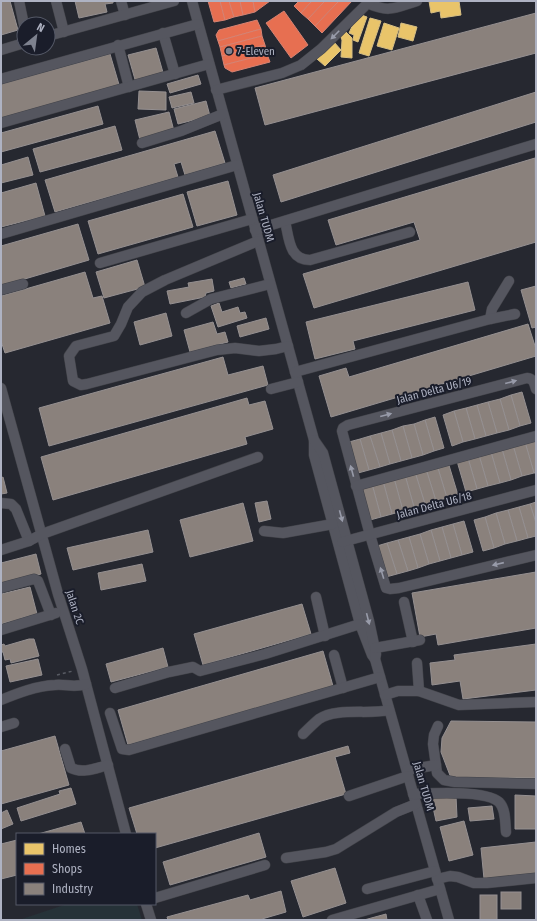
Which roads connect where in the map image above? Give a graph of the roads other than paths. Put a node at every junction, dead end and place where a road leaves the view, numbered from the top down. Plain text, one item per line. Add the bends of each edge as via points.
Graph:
1 (19, 1) edge
2 (56, 1) edge
3 (121, 1) edge
4 (174, 1) edge
5 (192, 1) edge
6 (417, 1) edge
7 (364, 3) edge
8 (139, 6) edge
9 (125, 15) junction
10 (22, 16) edge
11 (198, 24) junction
12 (64, 32) junction
13 (163, 33) junction
14 (56, 34) edge
15 (16, 45) edge
16 (118, 46) junction
17 (1, 50) edge
18 (209, 64) junction
19 (175, 74) junction
20 (1, 79) edge
21 (129, 87) junction
22 (216, 90) junction
23 (223, 114) junction
24 (1, 123) edge
25 (142, 143) dead end
26 (536, 144) edge
27 (237, 165) junction
28 (252, 219) junction
29 (285, 221) junction
30 (255, 230) junction
31 (410, 232) dead end
32 (1, 234) edge
33 (258, 241) junction
34 (100, 263) dead end
35 (509, 281) dead end
36 (23, 284) dead end
37 (270, 284) junction
38 (1, 290) edge
39 (186, 313) dead end
40 (515, 314) dead end
41 (490, 319) junction
42 (288, 346) junction
43 (296, 377) junction
44 (271, 389) dead end
45 (536, 389) edge
46 (2, 394) edge
47 (536, 436) edge
48 (314, 440) junction
49 (258, 456) dead end
50 (356, 486) junction
51 (536, 490) edge
52 (1, 503) edge
53 (333, 524) junction
54 (264, 531) dead end
55 (42, 534) junction
56 (370, 535) junction
57 (29, 541) junction
58 (343, 542) junction
59 (1, 550) edge
60 (536, 555) edge
61 (1, 588) edge
62 (316, 597) dead end
63 (404, 602) dead end
64 (64, 611) junction
65 (51, 615) junction
66 (360, 624) junction
67 (1, 630) edge
68 (325, 636) junction
69 (375, 648) junction
70 (334, 654) dead end
71 (375, 659) junction
72 (418, 663) dead end
73 (380, 677) junction
74 (86, 684) junction
75 (115, 688) dead end
76 (343, 688) junction
77 (419, 691) junction
78 (385, 695) junction
79 (1, 700) edge
80 (536, 702) edge
81 (390, 710) junction
82 (110, 713) dead end
83 (14, 723) dead end
84 (438, 726) dead end
85 (1, 727) edge
86 (303, 734) dead end
87 (65, 749) dead end
88 (108, 765) junction
89 (436, 765) junction
90 (407, 773) junction
91 (536, 784) edge
92 (413, 794) junction
93 (349, 796) dead end
94 (416, 804) junction
95 (506, 832) dead end
96 (126, 833) edge
97 (286, 858) dead end
98 (265, 865) dead end
99 (436, 875) junction
100 (536, 878) edge
101 (367, 888) dead end
102 (440, 889) junction
103 (418, 895) junction
104 (156, 898) edge
105 (146, 905) edge
106 (151, 920) edge
107 (332, 920) edge
108 (427, 920) edge
109 (449, 920) edge

1 - 10 street
2 - 12 street
3 - 9 street
4 - 8 street
5 - 11 street, Jalan TUDM
6 - 7 street via 387,10
7 -> 22 street via 321,49 301,65 282,73
8 - 9 street
9 - 12 street
11 - 13 street
11 - 18 street, Jalan TUDM
12 - 14 street
13 - 16 street
13 - 19 street
15 - 17 street
16 - 20 street
16 - 21 street
18 - 19 street
18 - 22 street, Jalan TUDM
19 - 21 street
21 - 24 street
22 - 23 street, Jalan TUDM
23 - 25 street
23 - 27 street, Jalan TUDM
26 - 29 street
27 - 28 street, Jalan TUDM
27 - 32 street
28 - 30 street, Jalan TUDM
28 - 34 street
29 - 30 street
29 - 31 street via 292,248 298,258 303,260
30 - 33 street, Jalan TUDM
33 - 37 street, Jalan TUDM
33 - 42 street via 171,277 142,292 128,307 114,336 76,346 69,356 73,381 81,385 87,384 217,350 235,348 259,351
35 - 41 street via 492,309
36 - 38 street
37 - 39 street via 211,299
37 - 42 street, Jalan TUDM
40 - 41 street
41 - 43 street
42 - 43 street, Jalan TUDM
43 - 44 street
43 - 48 street, Jalan TUDM
50 -> 45 street, Jalan Delta U6/19 via 342,431 348,425 527,378 534,382
46 - 55 street, Jalan 2C
47 - 50 street
48 - 53 street, Jalan TUDM via 314,455
48 -> 58 street, Jalan TUDM via 323,453
49 - 55 street
50 - 56 street
51 - 56 street, Jalan Delta U6/18
52 - 57 street via 11,504 16,509
53 - 54 street via 283,533
53 - 58 street, Jalan TUDM
55 - 57 street
55 - 64 street, Jalan 2C
56 - 58 street, Jalan Delta U6/18
60 -> 56 street via 390,589 386,588
57 - 59 street
58 - 66 street, Jalan TUDM
58 -> 69 street, Jalan TUDM via 369,621
61 - 65 street via 34,579 38,581
62 - 68 street
63 - 69 street via 416,641
64 - 65 street
64 - 74 street, Jalan 2C
65 - 67 street
66 - 68 street
66 - 71 street, Jalan TUDM
68 - 75 street via 265,654 200,670 194,667 169,672
69 - 71 street, Jalan TUDM
70 - 76 street
71 - 73 street, Jalan TUDM
72 - 77 street
73 - 76 street
73 - 78 street, Jalan TUDM
74 - 79 street via 77,687 55,685 28,690
74 - 88 street, Jalan 2C
76 - 82 street via 129,750 122,749
77 - 78 street via 398,691
77 - 80 street via 459,705
78 - 81 street, Jalan TUDM
81 - 86 street via 335,714 320,719
81 - 90 street, Jalan TUDM
83 - 85 street
84 - 89 street via 434,735
87 - 88 street via 71,768 77,771
88 - 96 street, Jalan 2C
89 - 90 street
89 - 91 street via 439,777 444,780
90 - 92 street, Jalan TUDM
90 - 93 street
92 - 94 street, Jalan TUDM
92 - 95 street via 487,796 504,809
94 - 97 street via 396,812 336,849
94 - 99 street, Jalan TUDM
98 - 104 street
99 - 100 street via 458,876 474,882 487,883
99 - 101 street
99 - 102 street, Jalan TUDM
102 - 103 street
102 - 109 street, Jalan TUDM
103 - 107 street
103 - 108 street
105 - 106 street

